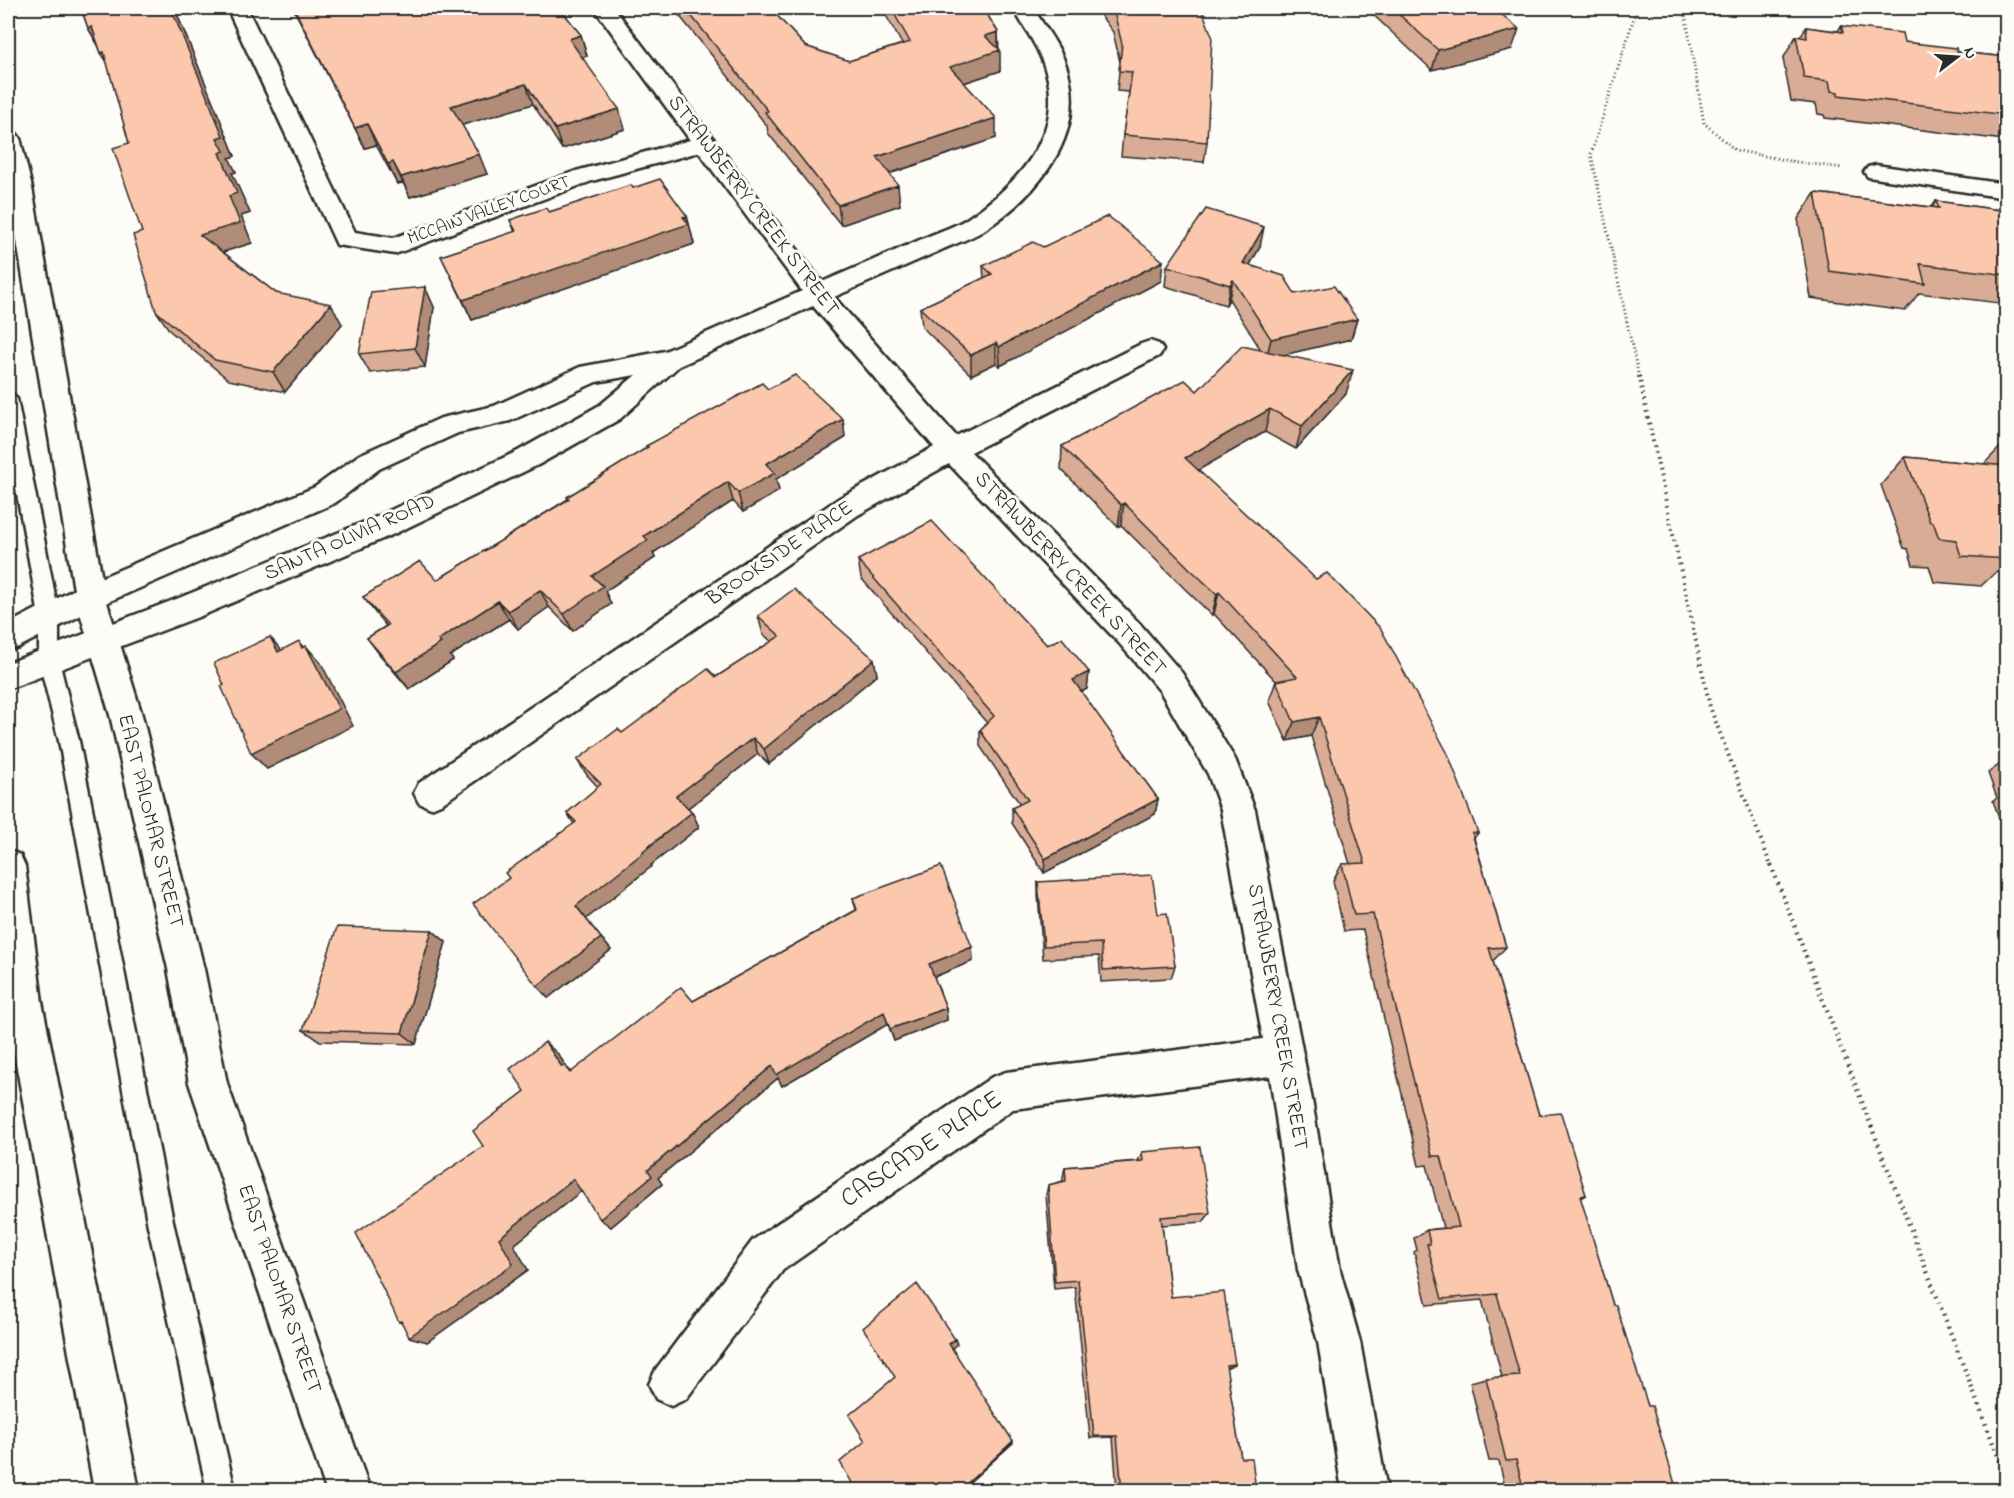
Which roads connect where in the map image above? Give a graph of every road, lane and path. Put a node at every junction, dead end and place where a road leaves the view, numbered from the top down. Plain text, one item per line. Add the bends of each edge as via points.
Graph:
1 (237, 8) edge
2 (604, 8) edge
3 (1023, 8) edge
4 (1637, 8) edge
5 (1687, 8) edge
6 (8, 138) edge
7 (704, 142) junction
8 (1876, 172) joint
9 (2007, 191) edge
10 (818, 295) junction
11 (1150, 350) dead end
12 (671, 360) junction
13 (8, 399) edge
14 (952, 450) junction
15 (90, 596) junction
16 (49, 616) junction
17 (8, 638) edge
18 (102, 642) junction
19 (49, 661) junction
20 (8, 676) edge
21 (431, 793) dead end
22 (8, 866) edge
23 (1285, 1055) junction
24 (671, 1384) dead end
25 (2007, 1477) edge
26 (117, 1491) edge
27 (221, 1491) edge
28 (348, 1491) edge
29 (1365, 1491) edge

1 - 7 street, MCCAIN VALLEY COURT via 346,239 395,246 584,176
2 - 7 street, STRAWBERRY CREEK STREET
3 - 10 street, SANTA OLIVIA ROAD via 1051,54 1061,94 1053,139 1042,162 1025,184 975,225
4 - 25 path via 1591,154 1710,707
5 - 8 path via 1704,123 1735,150
6 - 15 street, EAST PALOMAR STREET via 20,188
7 - 10 street, STRAWBERRY CREEK STREET
8 - 9 street
10 - 12 street, SANTA OLIVIA ROAD
10 - 14 street, STRAWBERRY CREEK STREET
11 - 14 street, BROOKSIDE PLACE
12 - 15 street, SANTA OLIVIA ROAD via 590,374 500,414 451,426 369,462 325,495
12 - 18 street, SANTA OLIVIA ROAD via 610,412 528,458 384,526
13 - 16 lane
14 - 21 street, BROOKSIDE PLACE via 848,507
14 - 23 street, STRAWBERRY CREEK STREET via 1130,634 1171,682 1206,737 1238,810
15 - 16 street, SANTA OLIVIA ROAD
15 - 18 street, EAST PALOMAR STREET
16 - 17 street, SANTA OLIVIA ROAD
16 - 19 lane
18 - 19 street, SANTA OLIVIA ROAD
18 - 28 street, EAST PALOMAR STREET via 131,738 186,969 208,1083
19 - 20 street, SANTA OLIVIA ROAD
19 - 27 lane via 69,741 161,1226
22 - 26 street via 23,1002
23 - 24 street, CASCADE PLACE via 1006,1091 768,1255
23 - 29 street, STRAWBERRY CREEK STREET via 1330,1322 1339,1342

